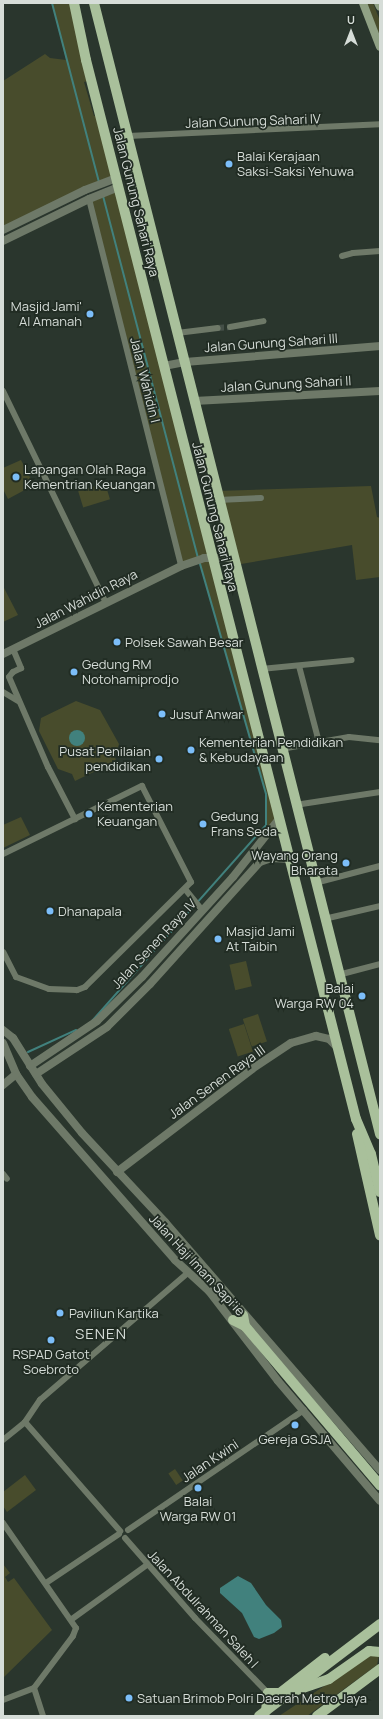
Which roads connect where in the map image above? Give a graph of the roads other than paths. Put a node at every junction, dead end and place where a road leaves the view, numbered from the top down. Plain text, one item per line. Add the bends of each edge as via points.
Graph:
1 (74, 3) edge
2 (94, 3) edge
3 (363, 3) edge
4 (378, 3) edge
5 (380, 7) edge
6 (380, 47) edge
7 (380, 124) edge
8 (128, 136) junction
9 (114, 184) junction
10 (88, 199) junction
11 (3, 230) edge
12 (3, 241) edge
13 (380, 251) edge
14 (342, 256) dead end
15 (263, 321) dead end
16 (230, 327) tunnel mouth
17 (218, 328) tunnel mouth
18 (177, 333) junction
19 (380, 346) edge
20 (185, 362) junction
21 (164, 366) junction
22 (380, 390) edge
23 (3, 392) edge
24 (194, 401) junction
25 (261, 498) dead end
26 (218, 500) junction
27 (204, 558) junction
28 (233, 558) junction
29 (181, 566) junction
30 (106, 603) junction
31 (13, 649) junction
32 (3, 654) edge
33 (352, 660) dead end
34 (299, 666) junction
35 (261, 669) junction
36 (4, 693) edge
37 (18, 701) junction
38 (380, 740) edge
39 (319, 742) junction
40 (281, 749) junction
41 (380, 792) edge
42 (295, 805) junction
43 (75, 819) junction
44 (279, 819) junction
45 (3, 854) edge
46 (290, 859) junction
47 (380, 866) edge
48 (315, 883) junction
49 (225, 885) junction
50 (185, 889) junction
51 (233, 891) junction
52 (380, 906) edge
53 (202, 910) junction
54 (324, 919) junction
55 (3, 952) edge
56 (380, 964) edge
57 (338, 976) junction
58 (142, 977) junction
59 (150, 984) junction
60 (100, 1019) junction
61 (107, 1027) junction
62 (3, 1030) edge
63 (3, 1043) edge
64 (338, 1048) junction
65 (30, 1066) junction
66 (16, 1074) junction
67 (36, 1074) junction
68 (3, 1085) edge
69 (69, 1117) junction
70 (356, 1119) junction
71 (58, 1127) junction
72 (380, 1134) edge
73 (117, 1172) junction
74 (380, 1192) edge
75 (380, 1235) edge
76 (189, 1272) junction
77 (244, 1314) junction
78 (233, 1320) junction
79 (245, 1326) junction
80 (304, 1410) junction
81 (25, 1422) junction
82 (3, 1440) edge
83 (380, 1470) edge
84 (380, 1485) edge
85 (380, 1501) edge
86 (3, 1523) edge
87 (121, 1534) junction
88 (147, 1565) junction
89 (46, 1583) junction
90 (72, 1619) junction
91 (380, 1624) edge
92 (348, 1646) junction
93 (380, 1652) edge
94 (380, 1669) edge
95 (34, 1688) junction
96 (294, 1690) junction
97 (268, 1693) junction
98 (3, 1700) edge
99 (263, 1713) edge
100 (43, 1716) edge
101 (317, 1716) edge

1 - 9 main road, Jalan Gunung Sahari Raya
2 - 8 main road, Jalan Gunung Sahari Raya
3 - 6 main road
4 - 5 main road
7 - 8 street, Jalan Gunung Sahari IV
8 - 18 main road, Jalan Gunung Sahari Raya
9 - 10 street
9 - 11 street via 92,187
9 - 21 main road, Jalan Gunung Sahari Raya
10 - 12 street
10 - 29 street, Jalan Wahidin I
13 - 14 street
15 - 16 street
17 - 18 street
18 - 20 main road, Jalan Gunung Sahari Raya
19 - 20 street, Jalan Gunung Sahari III
20 - 21 street, Jalan Gunung Sahari III
20 - 24 main road, Jalan Gunung Sahari Raya
21 - 27 main road, Jalan Gunung Sahari Raya
22 - 24 street, Jalan Gunung Sahari II
23 - 30 street
24 - 26 main road, Jalan Gunung Sahari Raya
25 - 26 street
26 - 28 main road, Jalan Gunung Sahari Raya
27 - 28 street
27 - 29 street, Jalan Wahidin Raya
27 - 44 main road, Jalan Gunung Sahari Raya
28 - 35 main road, Jalan Gunung Sahari Raya
29 - 30 street, Jalan Wahidin Raya
30 - 31 street, Jalan Wahidin Raya
31 - 32 street, Jalan Wahidin Raya
31 - 37 street via 21,668 13,672 9,678
33 - 34 street
34 - 35 street
34 - 39 street
35 - 40 main road, Jalan Gunung Sahari Raya
36 - 37 street
37 - 43 street
38 - 39 street via 358,736
39 - 40 street
40 - 42 main road, Jalan Gunung Sahari Raya
41 - 42 street
42 - 48 main road, Jalan Gunung Sahari Raya
43 - 45 street
43 - 50 street via 142,786 191,882
44 - 46 main road, Jalan Gunung Sahari Raya
44 - 49 street, Jalan Senen Raya IV
46 - 51 street, Jalan Senen Raya IV via 264,859
46 - 64 main road, Jalan Gunung Sahari Raya
47 - 48 street
48 - 54 main road, Jalan Gunung Sahari Raya
49 - 51 street
49 - 53 street, Jalan Senen Raya IV
50 - 53 street
50 - 55 street via 85,987 77,990 50,988 16,977
51 - 59 street, Jalan Senen Raya IV
52 - 54 street
53 - 58 street, Jalan Senen Raya IV
54 - 57 main road, Jalan Gunung Sahari Raya
56 - 57 street
57 - 72 main road, Jalan Gunung Sahari Raya
58 - 59 street
58 - 60 street, Jalan Senen Raya IV
59 - 61 street, Jalan Senen Raya IV
60 - 61 street
60 - 65 street, Jalan Senen Raya IV
61 - 67 street, Jalan Senen Raya IV
62 - 65 street, Jalan Haji Imam Sapi'ie via 13,1038
63 - 66 street, Jalan Haji Imam Sapi'ie
64 - 70 main road, Jalan Gunung Sahari Raya
64 - 73 street, Jalan Senen Raya III via 329,1039 316,1036 291,1044 252,1069
65 - 67 street, Jalan Haji Imam Sapi'ie
66 - 68 street
66 - 71 street, Jalan Haji Imam Sapi'ie
67 - 69 street, Jalan Haji Imam Sapi'ie
69 - 71 street
69 - 73 street, Jalan Haji Imam Sapi'ie
70 - 74 main road via 370,1154
70 - 75 main road
71 - 76 street, Jalan Haji Imam Sapi'ie
73 - 77 street, Jalan Haji Imam Sapi'ie via 165,1222
76 - 78 street, Jalan Haji Imam Sapi'ie
76 - 81 street via 40,1400
77 - 79 main road
77 - 83 street, Jalan Haji Imam Sapi'ie
78 - 79 main road
78 - 80 street, Jalan Haji Imam Sapi'ie
79 - 84 main road
80 - 85 street, Jalan Haji Imam Sapi'ie
80 - 87 street, Jalan Kwini via 128,1530 128,1536
81 - 82 street
81 - 87 street, Jalan Abdulrahman Saleh I
86 - 89 street
87 - 88 street, Jalan Abdulrahman Saleh I
87 - 89 street
88 - 90 street
88 - 97 street, Jalan Abdulrahman Saleh I
89 - 90 street
90 - 95 street via 76,1628 73,1636
91 - 92 main road
92 - 96 main road
92 - 97 main road via 336,1650 280,1693
93 - 96 main road via 369,1651 329,1679 315,1686
94 - 101 main road
95 - 98 street
95 - 100 street
96 - 99 main road
97 - 99 main road

